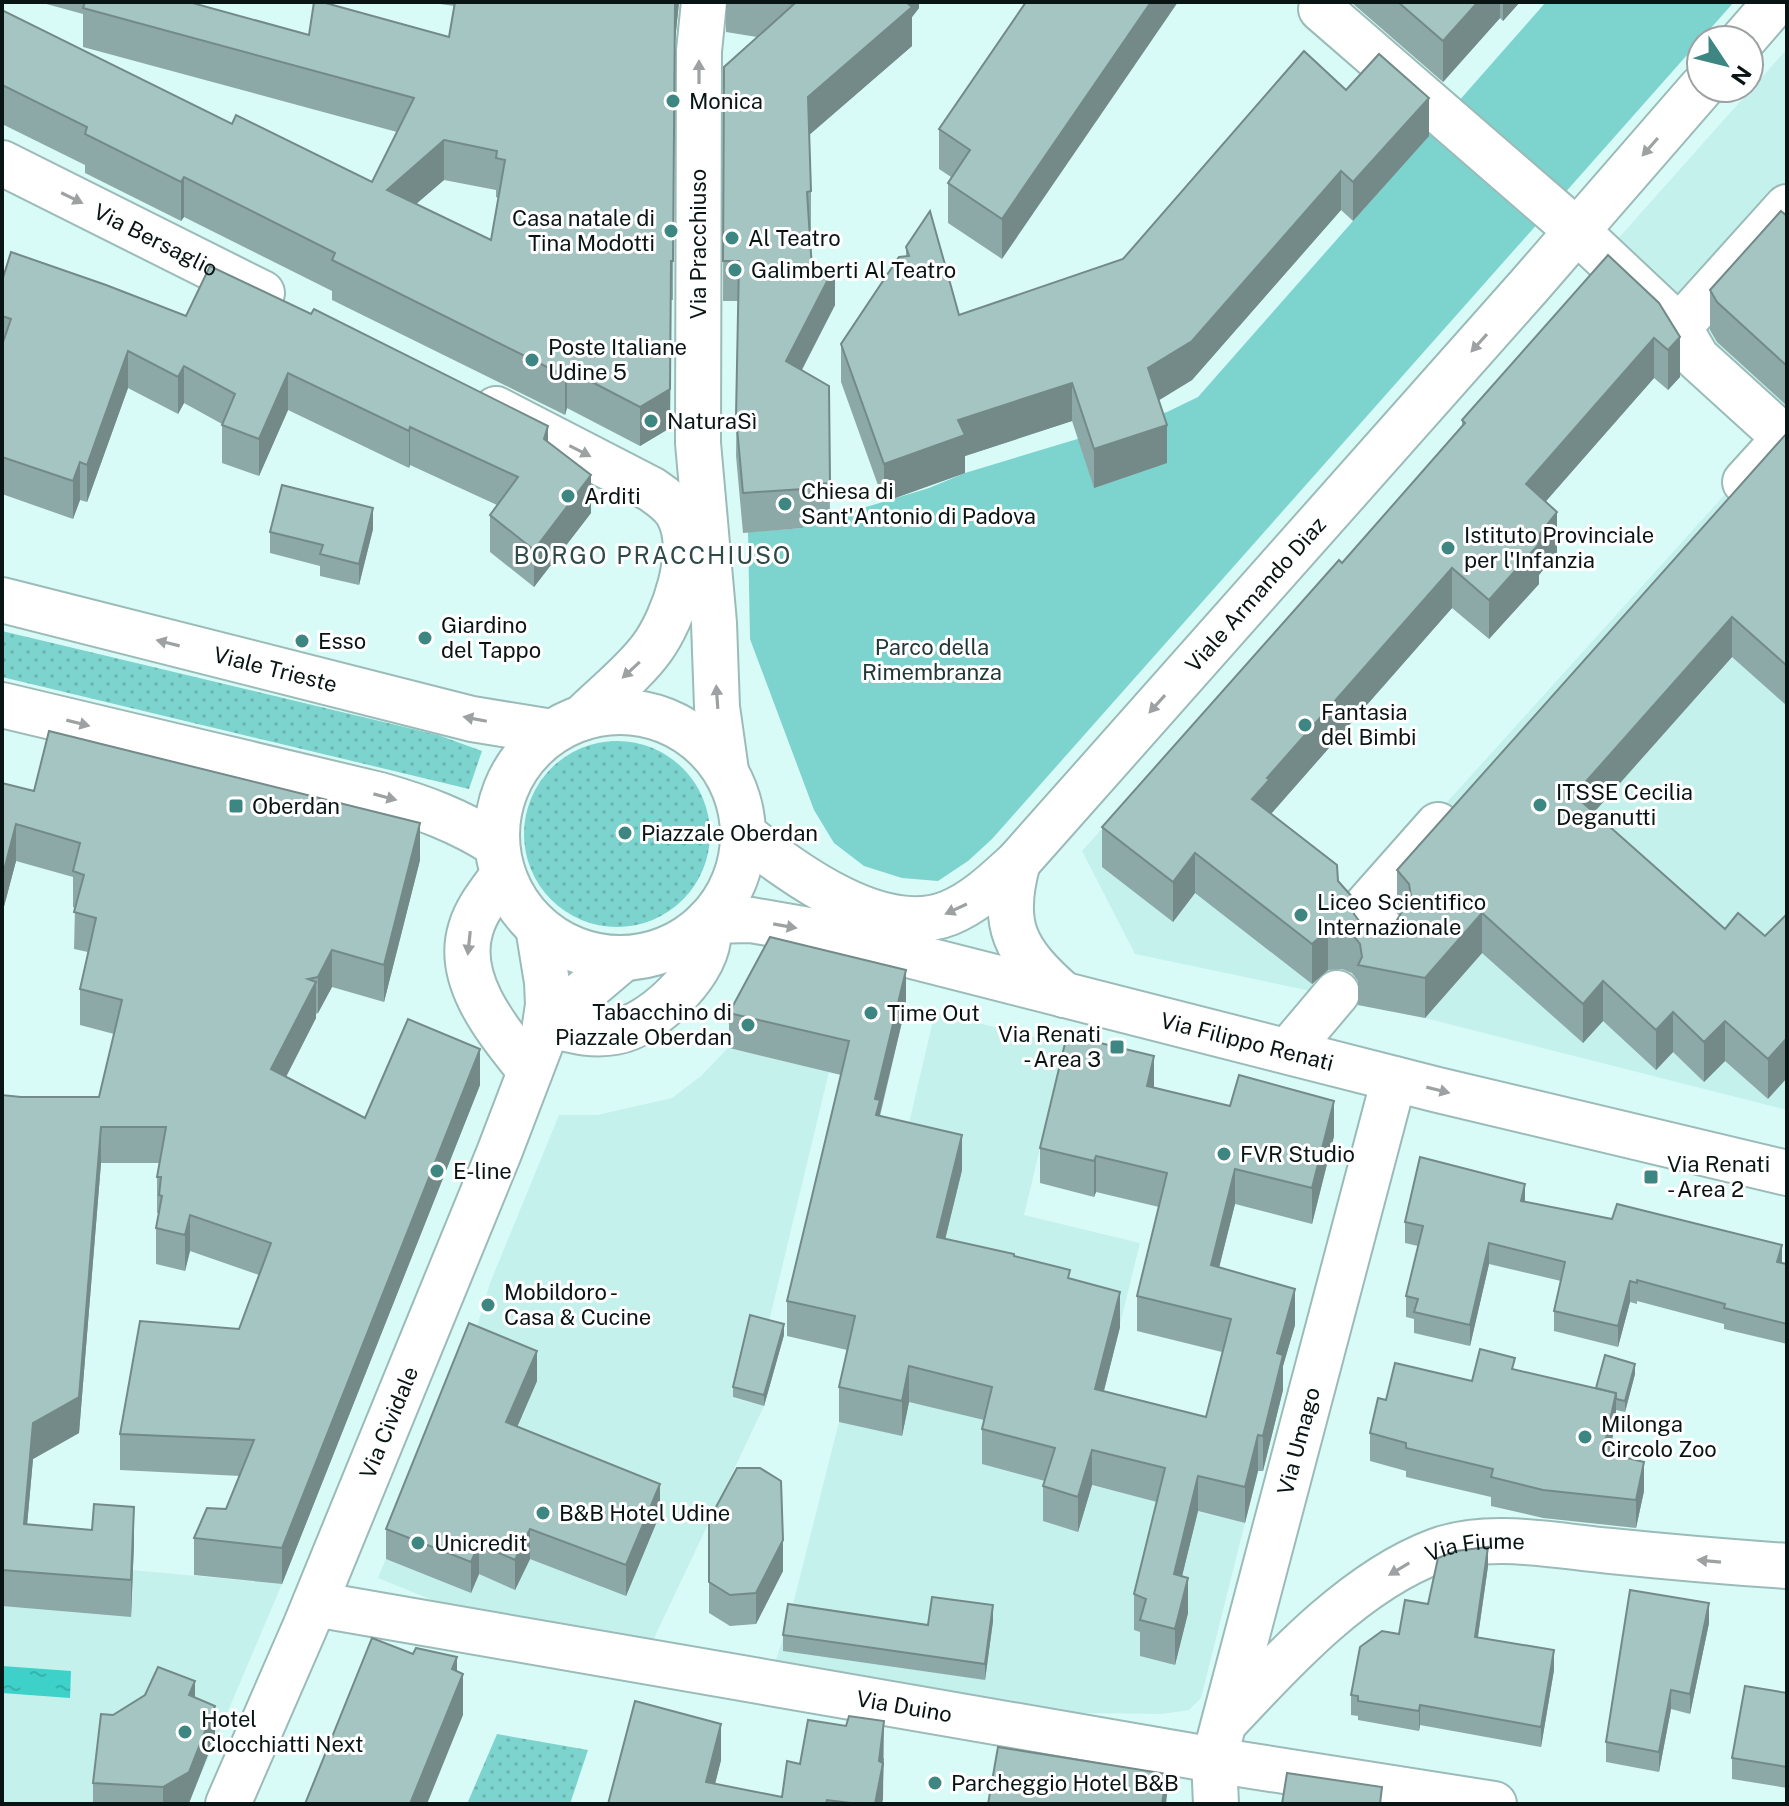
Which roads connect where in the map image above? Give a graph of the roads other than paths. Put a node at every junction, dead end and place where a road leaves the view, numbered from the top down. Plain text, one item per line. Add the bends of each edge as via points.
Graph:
1 (704, 2) edge
2 (1776, 2) edge
3 (1321, 9) dead end
4 (1757, 24) edge
5 (1687, 104) edge
6 (2, 163) edge
7 (1787, 207) edge
8 (1577, 231) junction
9 (300, 311) edge
10 (1679, 327) junction
11 (456, 389) edge
12 (700, 486) junction
13 (651, 489) junction
14 (1721, 509) edge
15 (2, 600) edge
16 (2, 705) edge
17 (567, 725) junction
18 (726, 771) junction
19 (1467, 793) edge
20 (743, 834) junction
21 (500, 860) junction
22 (1018, 862) junction
23 (708, 921) junction
24 (538, 927) junction
25 (1377, 945) edge
26 (624, 958) junction
27 (1337, 993) dead end
28 (1064, 995) junction
29 (542, 1045) junction
30 (1288, 1051) junction
31 (1394, 1079) junction
32 (1787, 1173) edge
33 (1787, 1566) edge
34 (315, 1604) junction
35 (1220, 1741) junction
36 (228, 1804) edge
37 (1216, 1804) edge
38 (1494, 1804) edge

12 -> 1 main road, Via Pracchiuso via 699,51
2 - 4 main road
3 - 8 main road
5 -> 8 main road, Viale Armando Diaz
6 -> 9 main road, Via Bersaglio
7 - 10 main road
8 - 10 main road
8 -> 22 main road, Viale Armando Diaz
10 - 14 main road via 1697,358 1785,438
11 -> 13 main road
12 - 13 main road
18 -> 12 main road, Via Pracchiuso
13 -> 17 main road via 678,513 684,530 687,545 678,589 661,634 634,668
17 -> 15 main road, Viale Trieste via 472,719
16 -> 21 main road via 424,808 471,828
17 - 18 main road via 614,712 647,715 678,726 705,745
17 - 21 main road via 527,755 509,782 499,814
18 - 20 main road via 739,802
19 - 25 main road via 1361,912 1386,933
22 -> 20 main road, Viale Armando Diaz via 969,903 921,919 856,905 811,884
20 - 23 main road via 739,867 727,896
21 - 24 main road via 517,904
21 -> 29 main road via 466,949 469,969 494,1025
22 - 28 main road via 1010,891 1017,939 1042,976
23 - 26 main road via 684,941
23 -> 28 main road, Via Filippo Renati via 751,920 814,931
23 - 29 main road via 708,942 683,989 669,1003 617,1032
24 - 26 main road via 563,945
24 - 29 main road via 548,1005
26 - 29 main road via 589,987
27 - 30 main road
28 - 30 main road, Via Filippo Renati
29 - 34 main road, Via Cividale
30 - 31 main road, Via Filippo Renati
31 -> 32 main road, Via Filippo Renati
31 - 35 main road, Via Umago
33 -> 35 main road, Via Fiume via 1517,1543 1463,1543 1437,1550 1403,1565 1280,1663
34 - 35 main road, Via Duino
34 - 36 main road, Via Cividale
35 - 37 main road, Via Umago
35 - 38 main road, Via Duino

